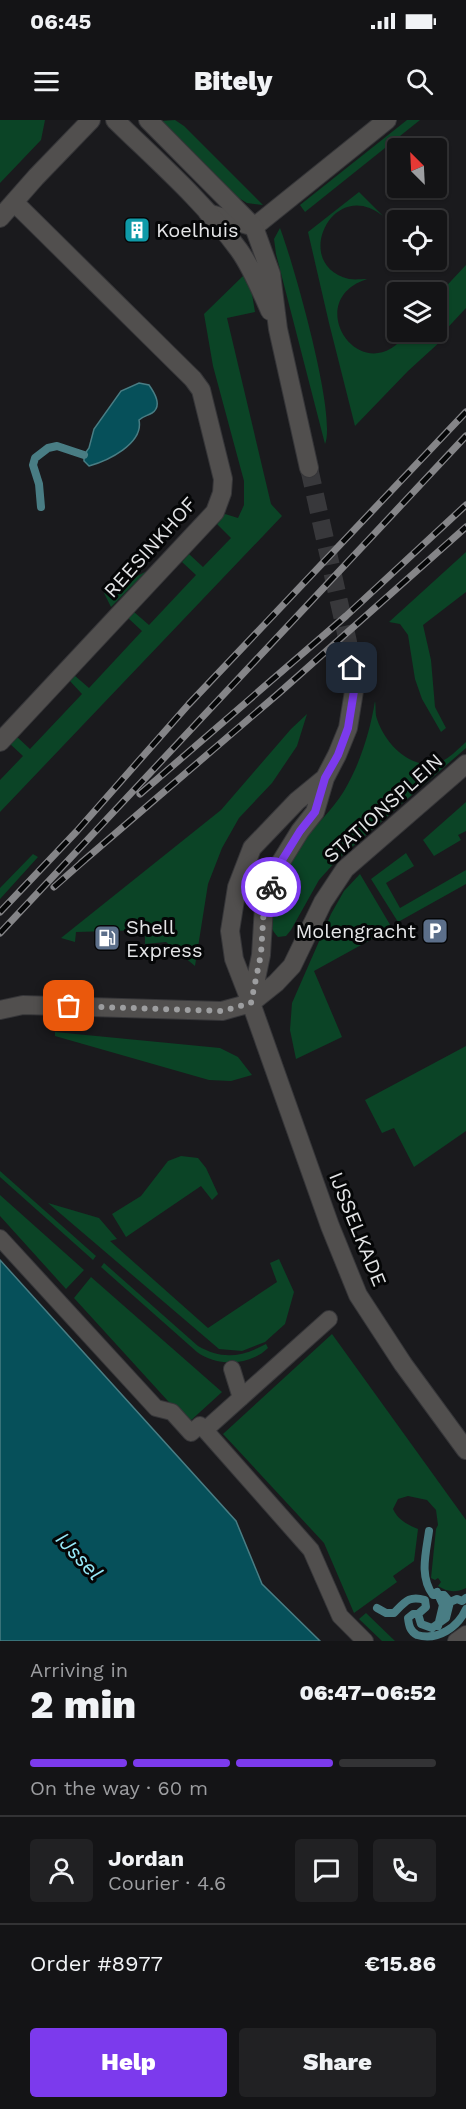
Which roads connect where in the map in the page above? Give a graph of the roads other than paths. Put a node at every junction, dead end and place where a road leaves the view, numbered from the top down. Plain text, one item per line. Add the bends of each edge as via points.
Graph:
1 (91, 120) edge
2 (115, 120) edge
3 (148, 120) edge
4 (387, 120) edge
5 (14, 202) junction
6 (208, 213) junction
7 (0, 218) edge
8 (254, 227) junction
9 (278, 329) junction
10 (309, 468) tunnel mouth
11 (352, 668) tunnel mouth
12 (0, 742) edge
13 (466, 764) edge
14 (325, 778) junction
15 (251, 1003) junction
16 (0, 1010) edge
17 (0, 1238) edge
18 (329, 1319) dead end
19 (232, 1369) dead end
20 (241, 1398) junction
21 (205, 1430) junction
22 (466, 1450) edge
23 (466, 1634) edge
24 (365, 1641) edge
25 (456, 1641) edge

1 - 5 street
2 - 6 street
3 - 8 street
4 - 8 street
5 - 7 street
5 - 12 street, REESINKHOF via 194,379 201,390 223,479 214,512
6 - 8 street
6 - 9 street via 240,251
8 - 9 street via 271,274
9 - 10 street
11 - 14 street via 354,691 348,728
13 - 15 street, STATIONSPLEIN via 345,869 322,902 292,966
14 - 15 street via 315,812 279,865 264,906 261,954
14 - 15 street, IJSSELKADE via 252,848 237,887 230,932 232,950
15 - 16 street, STATIONSPLEIN via 222,1011 23,1005
15 - 22 street, IJSSELKADE via 357,1295
17 - 21 street via 156,1408 172,1412 191,1433 200,1425
18 - 20 street
19 - 20 street
20 - 21 street
21 - 24 street via 311,1550 340,1616
23 - 25 street

